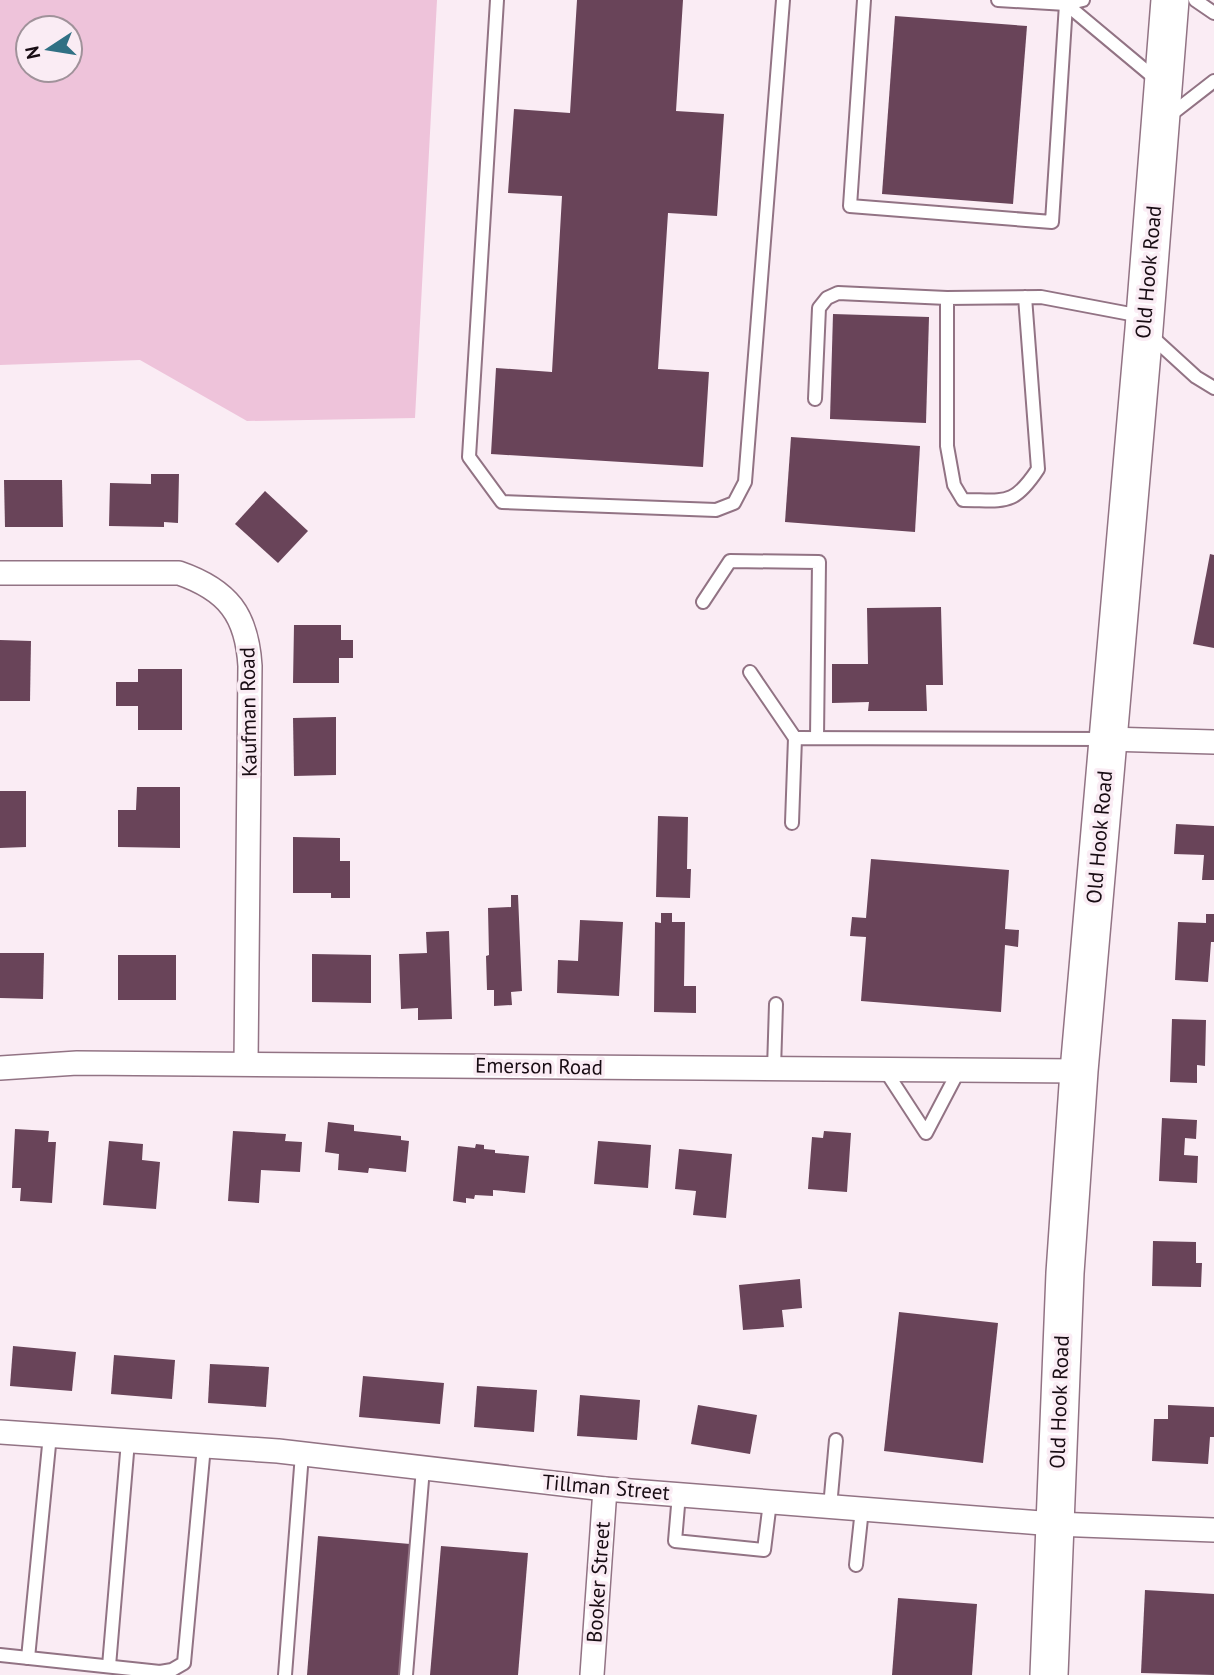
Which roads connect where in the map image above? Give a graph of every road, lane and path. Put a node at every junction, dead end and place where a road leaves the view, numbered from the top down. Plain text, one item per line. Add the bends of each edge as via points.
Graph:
1 (497, 0) edge
2 (783, 0) edge
3 (863, 0) edge
4 (998, 0) edge
5 (1083, 0) edge
6 (1170, 0) edge
7 (1195, 0) edge
8 (1066, 4) junction
9 (1214, 13) edge
10 (1214, 81) edge
11 (1162, 84) junction
12 (1160, 122) junction
13 (1025, 297) junction
14 (947, 298) junction
15 (1144, 323) junction
16 (1214, 388) edge
17 (815, 399) dead end
18 (0, 573) edge
19 (703, 602) dead end
20 (750, 672) dead end
21 (795, 738) junction
22 (817, 738) junction
23 (1107, 739) junction
24 (1214, 741) edge
25 (792, 823) dead end
26 (776, 1004) dead end
27 (246, 1063) junction
28 (0, 1068) edge
29 (774, 1069) junction
30 (885, 1070) junction
31 (959, 1070) junction
32 (1079, 1072) junction
33 (0, 1432) edge
34 (50, 1435) junction
35 (836, 1440) dead end
36 (128, 1441) junction
37 (204, 1446) junction
38 (302, 1454) junction
39 (423, 1468) junction
40 (605, 1489) junction
41 (679, 1494) junction
42 (770, 1502) junction
43 (830, 1507) junction
44 (862, 1509) junction
45 (1054, 1524) junction
46 (1214, 1531) edge
47 (856, 1564) dead end
48 (0, 1655) edge
49 (28, 1658) junction
50 (110, 1667) junction
51 (285, 1675) edge
52 (406, 1675) edge
53 (592, 1675) edge
54 (1049, 1675) edge

1 - 2 lane via 469,457 502,502 716,510 734,503 746,482
3 - 8 lane via 850,206 1052,222
4 - 8 lane
5 - 8 lane
6 - 11 main road, Old Hook Road
7 - 9 lane
8 - 11 lane
10 - 12 lane
11 - 12 main road, Old Hook Road
12 - 15 main road, Old Hook Road
13 - 14 lane
13 - 14 lane via 1038,470 1025,490 1010,500 963,500 954,485 947,446
13 - 15 lane
14 - 17 lane via 838,293 827,298 819,308
15 - 16 lane via 1196,377
15 - 23 main road, Old Hook Road
18 - 27 street, Kaufman Road via 179,573 204,582 227,599 240,619 250,666
19 - 22 lane via 730,561 819,562
20 - 21 lane
21 - 22 lane
21 - 25 lane
22 - 23 lane
23 - 24 street
23 - 32 main road, Old Hook Road
26 - 29 lane
27 - 28 street, Emerson Road
27 - 29 street, Emerson Road
29 - 30 street, Emerson Road
30 - 31 street, Emerson Road
30 - 31 lane via 926,1133
31 - 32 street, Emerson Road
32 - 45 main road, Old Hook Road
33 - 34 street, Tillman Street
34 - 36 street, Tillman Street
34 - 49 lane
35 - 43 lane
36 - 37 street, Tillman Street
36 - 50 lane
37 - 38 street, Tillman Street
37 - 50 lane via 184,1663 160,1672
38 - 39 street, Tillman Street
38 - 51 lane
39 - 40 street, Tillman Street
39 - 52 lane
40 - 41 street, Tillman Street
40 - 53 street, Booker Street
41 - 42 street, Tillman Street
41 - 42 lane via 675,1541 764,1550
42 - 43 street, Tillman Street
43 - 44 street, Tillman Street
44 - 45 street, Tillman Street
44 - 47 lane
45 - 46 street, Tillman Street
45 - 54 main road, Old Hook Road
48 - 49 lane
49 - 50 lane

